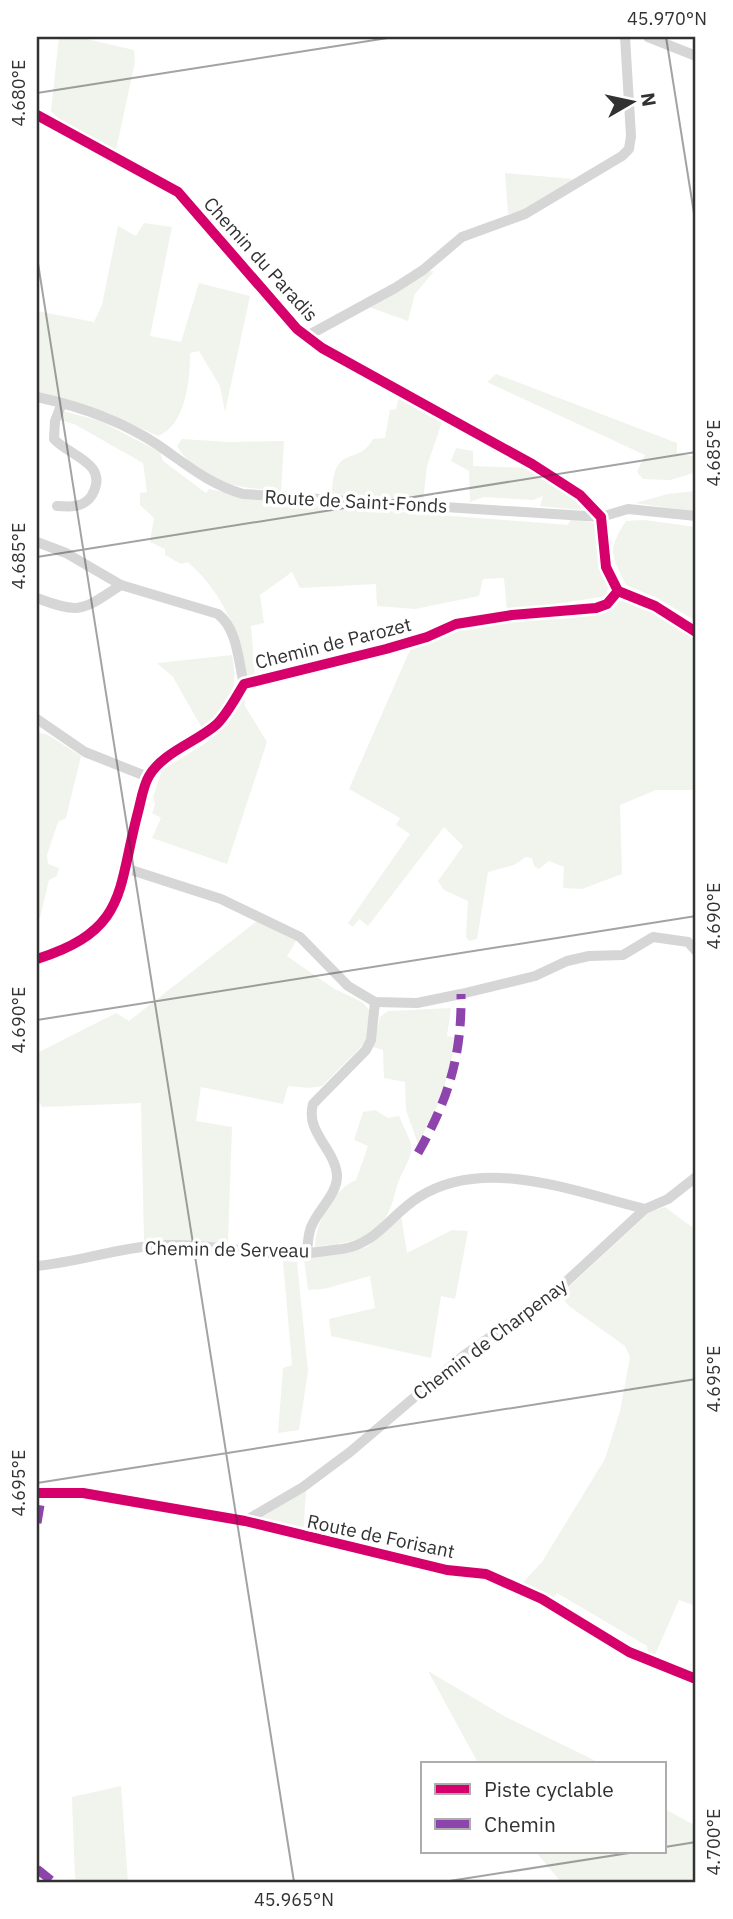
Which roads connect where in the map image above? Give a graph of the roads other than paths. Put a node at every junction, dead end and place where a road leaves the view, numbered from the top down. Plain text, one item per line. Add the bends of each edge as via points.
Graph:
1 (625, 37) edge
2 (648, 37) edge
3 (696, 56) edge
4 (37, 115) edge
5 (307, 336) junction
6 (37, 397) edge
7 (62, 403) junction
8 (57, 506) dead end
9 (696, 516) edge
10 (601, 517) junction
11 (37, 542) edge
12 (121, 585) junction
13 (618, 591) junction
14 (37, 598) edge
15 (696, 632) edge
16 (244, 684) junction
17 (37, 719) edge
18 (148, 777) junction
19 (128, 869) junction
20 (696, 951) edge
21 (37, 959) edge
22 (375, 1002) junction
23 (696, 1177) edge
24 (645, 1209) junction
25 (307, 1252) junction
26 (37, 1266) edge
27 (37, 1493) edge
28 (245, 1521) junction
29 (696, 1679) edge

1 - 5 street via 631,136 629,149 622,156 525,214 462,237 395,288
2 - 3 street
4 - 5 street, Chemin du Paradis via 177,192
5 - 10 street, Chemin du Paradis via 443,418 532,464 580,495
6 - 7 street, Route de Saint-Fonds
7 - 8 street via 54,439 92,466 96,482 91,498 81,505
7 - 10 street, Route de Saint-Fonds via 120,424 157,444 205,480 243,494
9 - 10 street, Route de Saint-Fonds via 628,509
10 - 13 street via 606,567
11 - 12 street
12 - 14 street via 73,610
12 - 16 street via 226,620
13 - 15 street via 655,606
13 - 16 street, Chemin de Parozet via 607,604 596,608 456,624 386,649
16 - 18 street, Chemin de Parozet via 218,723 160,763
17 - 18 street via 85,752
18 - 19 street
19 - 21 street via 120,892 95,932 64,951
19 - 22 street via 221,899 300,937 348,986
20 - 22 street via 688,942 653,937 623,955 567,961 535,976 461,994 417,1003
22 - 25 street via 366,1050 313,1104 310,1115 337,1179 310,1227
23 - 24 street, Chemin de Charpenay
24 - 25 street, Chemin de Serveau via 527,1181 454,1180 400,1209 361,1245
24 - 28 street, Chemin de Charpenay via 556,1290 463,1356 350,1452 303,1488
25 - 26 street, Chemin de Serveau via 167,1245 117,1249
27 - 28 street, Route de Forisant via 83,1493
28 - 29 street, Route de Forisant via 447,1570 486,1574 542,1599 629,1652

